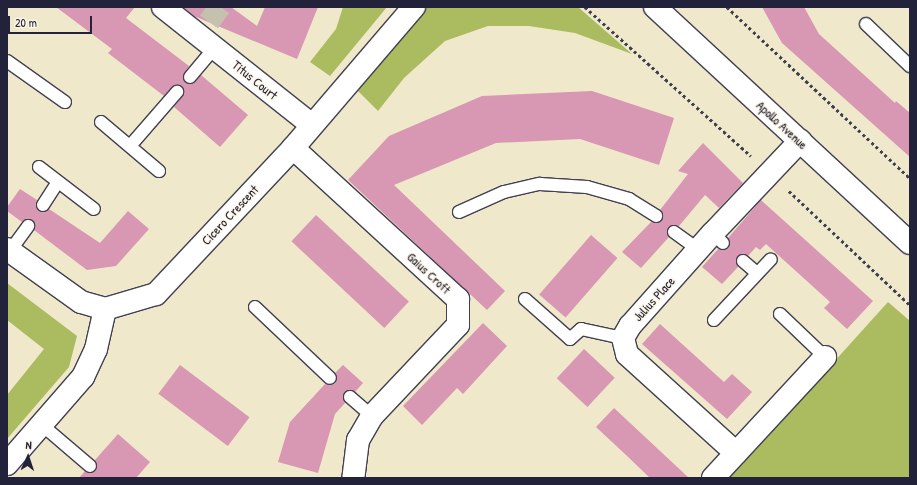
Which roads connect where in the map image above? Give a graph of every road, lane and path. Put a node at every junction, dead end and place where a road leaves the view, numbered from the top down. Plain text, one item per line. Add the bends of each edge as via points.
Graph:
1 (163, 7) edge
2 (414, 7) edge
3 (585, 7) edge
4 (655, 7) edge
5 (727, 7) edge
6 (866, 24) dead end
7 (208, 34) junction
8 (7, 61) edge
9 (910, 66) edge
10 (190, 77) dead end
11 (177, 92) dead end
12 (65, 102) dead end
13 (100, 122) dead end
14 (312, 125) junction
15 (800, 141) junction
16 (130, 146) junction
17 (293, 148) junction
18 (39, 168) dead end
19 (159, 171) dead end
20 (770, 173) junction
21 (910, 178) edge
22 (58, 182) junction
23 (43, 205) dead end
24 (94, 209) dead end
25 (459, 212) dead end
26 (656, 216) dead end
27 (28, 226) dead end
28 (674, 232) dead end
29 (909, 240) edge
30 (8, 250) edge
31 (699, 250) junction
32 (772, 259) dead end
33 (743, 261) dead end
34 (757, 273) junction
35 (525, 299) dead end
36 (910, 305) edge
37 (255, 307) dead end
38 (105, 309) junction
39 (780, 314) dead end
40 (714, 320) dead end
41 (623, 338) junction
42 (825, 357) joint
43 (330, 378) dead end
44 (350, 397) dead end
45 (372, 416) junction
46 (42, 426) junction
47 (736, 453) junction
48 (7, 464) edge
49 (90, 466) dead end
50 (353, 478) edge
51 (713, 478) edge

1 - 7 street, Titus Court
2 - 14 street, Cicero Crescent
3 - 20 path
4 - 15 street, Apollo Avenue
5 - 21 path
6 - 9 lane
7 - 10 lane
7 - 14 street, Titus Court
8 - 12 lane
11 - 16 lane
13 - 16 lane
14 - 17 street, Cicero Crescent
15 - 20 street, Julius Place
15 - 29 street, Apollo Avenue
16 - 19 lane
17 - 38 street, Cicero Crescent via 156,294
17 - 45 street, Gaius Croft via 458,299 458,325
18 - 22 lane
20 - 31 street, Julius Place via 718,238
20 - 36 path
22 - 23 lane
22 - 24 lane
25 - 26 lane via 504,192 540,184 587,187 629,199
27 - 30 lane
28 - 31 lane
30 - 38 street via 81,302
31 - 41 street, Julius Place via 630,326
32 - 34 lane
33 - 34 lane
34 - 40 lane
35 - 41 lane via 570,339 581,330
37 - 43 lane
38 - 46 street via 96,349 83,377
39 - 42 lane
41 - 47 street via 627,354
42 - 47 street
44 - 45 lane
45 - 50 street, Gaius Croft via 358,440
46 - 48 street
46 - 49 lane
47 - 51 street

